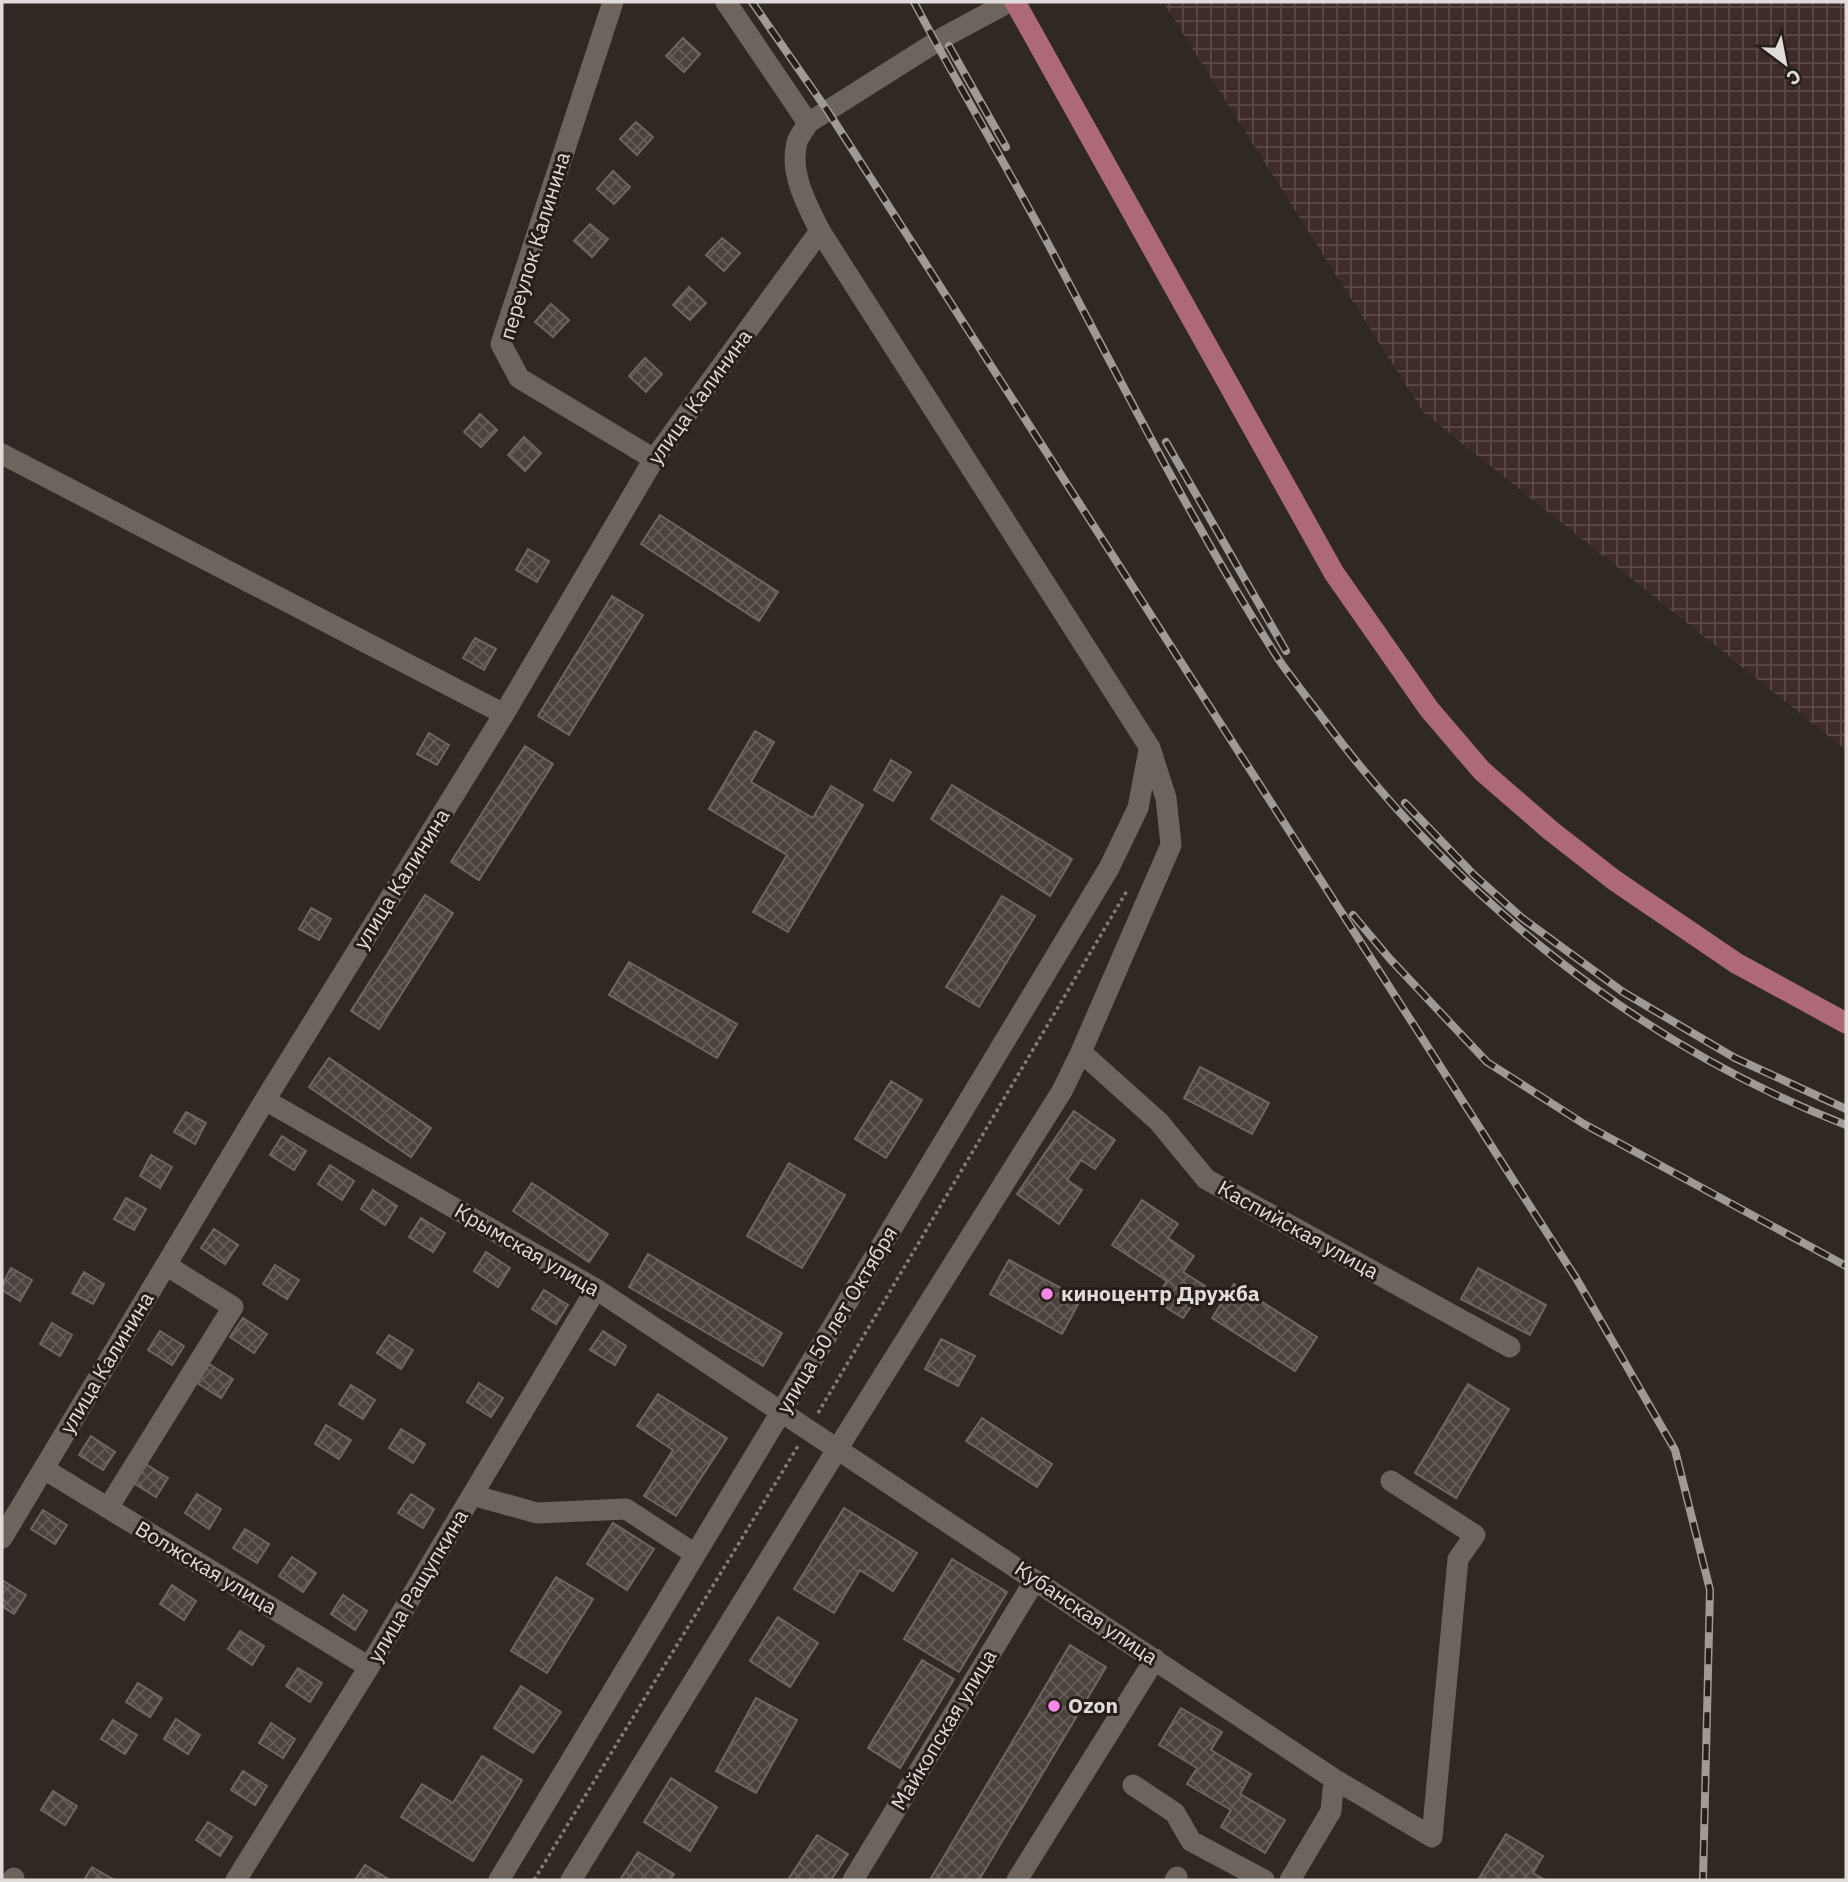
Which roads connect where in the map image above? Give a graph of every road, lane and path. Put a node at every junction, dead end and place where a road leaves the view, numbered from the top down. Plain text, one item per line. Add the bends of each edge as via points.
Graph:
1 (612, 2) edge
2 (726, 2) edge
3 (1009, 2) edge
4 (1015, 2) edge
5 (808, 123) junction
6 (820, 232) junction
7 (2, 454) edge
8 (654, 459) junction
9 (504, 714) junction
10 (1150, 748) junction
11 (1133, 881) dead end
12 (1846, 1023) edge
13 (1081, 1052) junction
14 (265, 1100) junction
15 (166, 1265) junction
16 (596, 1289) junction
17 (1510, 1347) dead end
18 (782, 1412) junction
19 (808, 1429) junction
20 (838, 1448) junction
21 (44, 1469) junction
22 (1391, 1480) dead end
23 (472, 1495) junction
24 (108, 1508) junction
25 (2, 1538) edge
26 (695, 1554) junction
27 (1035, 1580) junction
28 (1155, 1659) junction
29 (369, 1667) junction
30 (1334, 1779) junction
31 (1133, 1784) dead end
32 (236, 1880) edge
33 (499, 1880) edge
34 (534, 1880) edge
35 (571, 1880) edge
36 (853, 1880) edge
37 (1017, 1880) edge
38 (1264, 1880) edge
39 (1290, 1880) edge

1 - 8 street, переулок Калинина via 501,344 519,378
2 - 5 street
3 - 5 street via 944,37
4 - 12 main road via 1334,573 1429,709 1482,771 1614,880 1736,963
5 - 6 street via 797,142 796,166 802,195
6 - 8 street, улица Калинина
6 - 10 street
7 - 9 street
8 - 9 street, улица Калинина
9 - 14 street, улица Калинина
10 - 13 street via 1166,797 1171,845
10 - 18 street, улица 50 лет Октября via 1138,808 1109,868
11 - 19 path
13 - 17 street, Каспийская улица via 1159,1122 1206,1179
13 - 20 street via 1062,1091
14 - 15 street, улица Калинина
14 - 16 street, Крымская улица
15 - 21 street, улица Калинина
15 - 24 street via 233,1307
16 - 18 street, Крымская улица
16 - 23 street, улица Ращупкина
18 - 19 street, Крымская улица
18 - 26 street, улица 50 лет Октября
19 - 20 street, Кубанская улица
19 - 34 path
20 - 27 street, Кубанская улица
20 - 35 street
21 - 24 street, Волжская улица
21 - 25 street, улица Калинина
22 - 30 street, Кубанская улица via 1475,1535 1458,1559 1432,1837
23 - 26 street via 537,1513 626,1509
23 - 29 street, улица Ращупкина
24 - 29 street, Волжская улица
26 - 33 street, улица 50 лет Октября
27 - 28 street, Кубанская улица
27 - 36 street, Майкопская улица
28 - 30 street, Кубанская улица
28 - 37 street
29 - 32 street, улица Ращупкина
30 - 39 street via 1331,1811
31 - 38 street via 1175,1813 1191,1841

